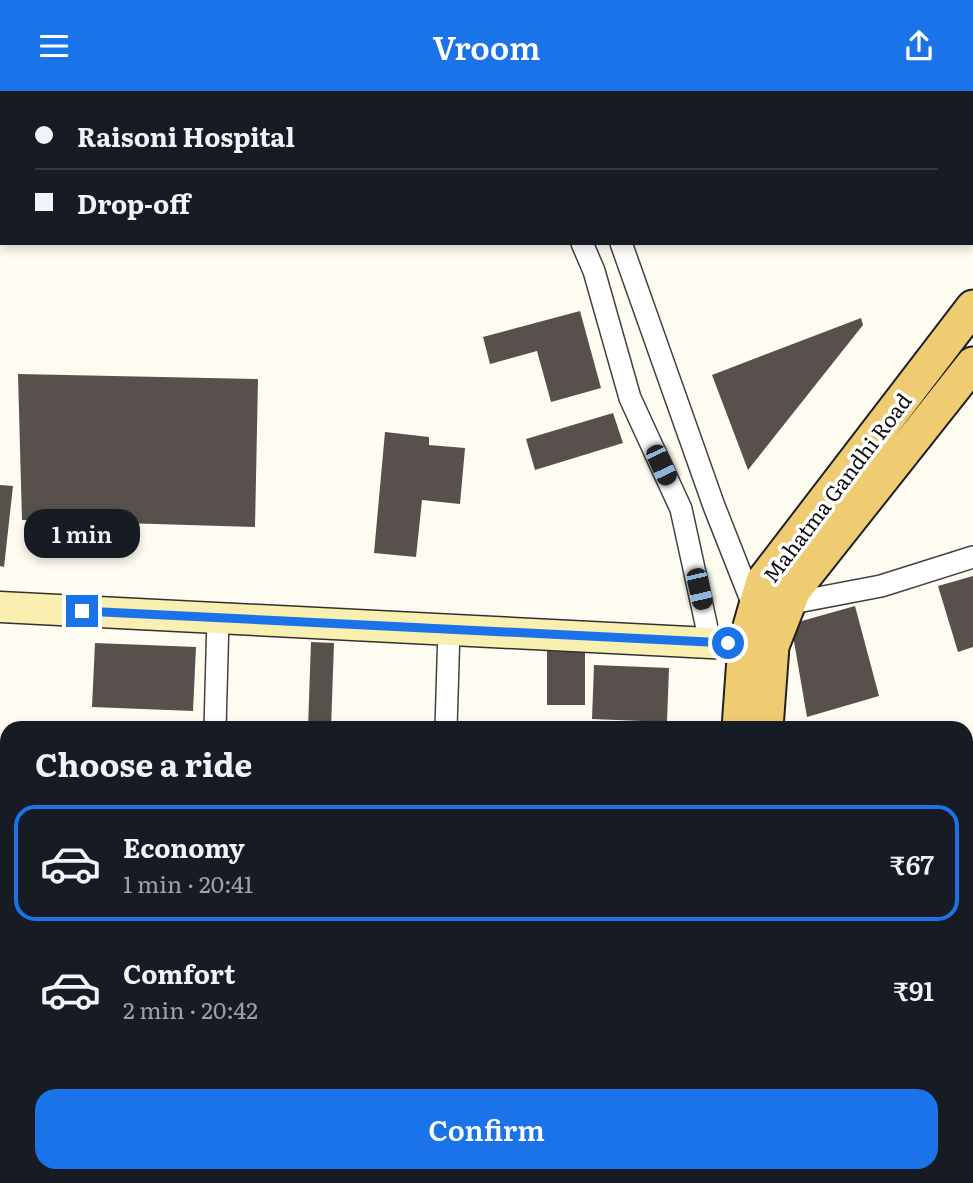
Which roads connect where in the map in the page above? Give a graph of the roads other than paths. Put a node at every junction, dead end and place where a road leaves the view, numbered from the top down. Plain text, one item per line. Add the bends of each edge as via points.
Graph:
1 (583, 245) edge
2 (622, 245) edge
3 (972, 312) edge
4 (973, 364) edge
5 (973, 557) edge
6 (789, 604) junction
7 (0, 607) edge
8 (755, 610) junction
9 (218, 618) junction
10 (449, 629) junction
11 (710, 642) junction
12 (758, 645) junction
13 (215, 721) edge
14 (446, 721) edge
15 (741, 721) edge
16 (765, 721) edge

1 - 11 street via 630,398 681,509
2 - 8 street
3 - 8 main road, Mahatma Gandhi Road via 762,581
4 - 6 main road via 794,590
5 - 6 street via 881,586
6 - 8 street
6 - 12 main road
7 - 9 main road
8 - 12 main road, Mahatma Gandhi Road
9 - 10 main road
9 - 13 street
10 - 11 main road
10 - 14 street
11 - 12 main road
12 - 15 main road, Mahatma Gandhi Road
12 - 16 main road

